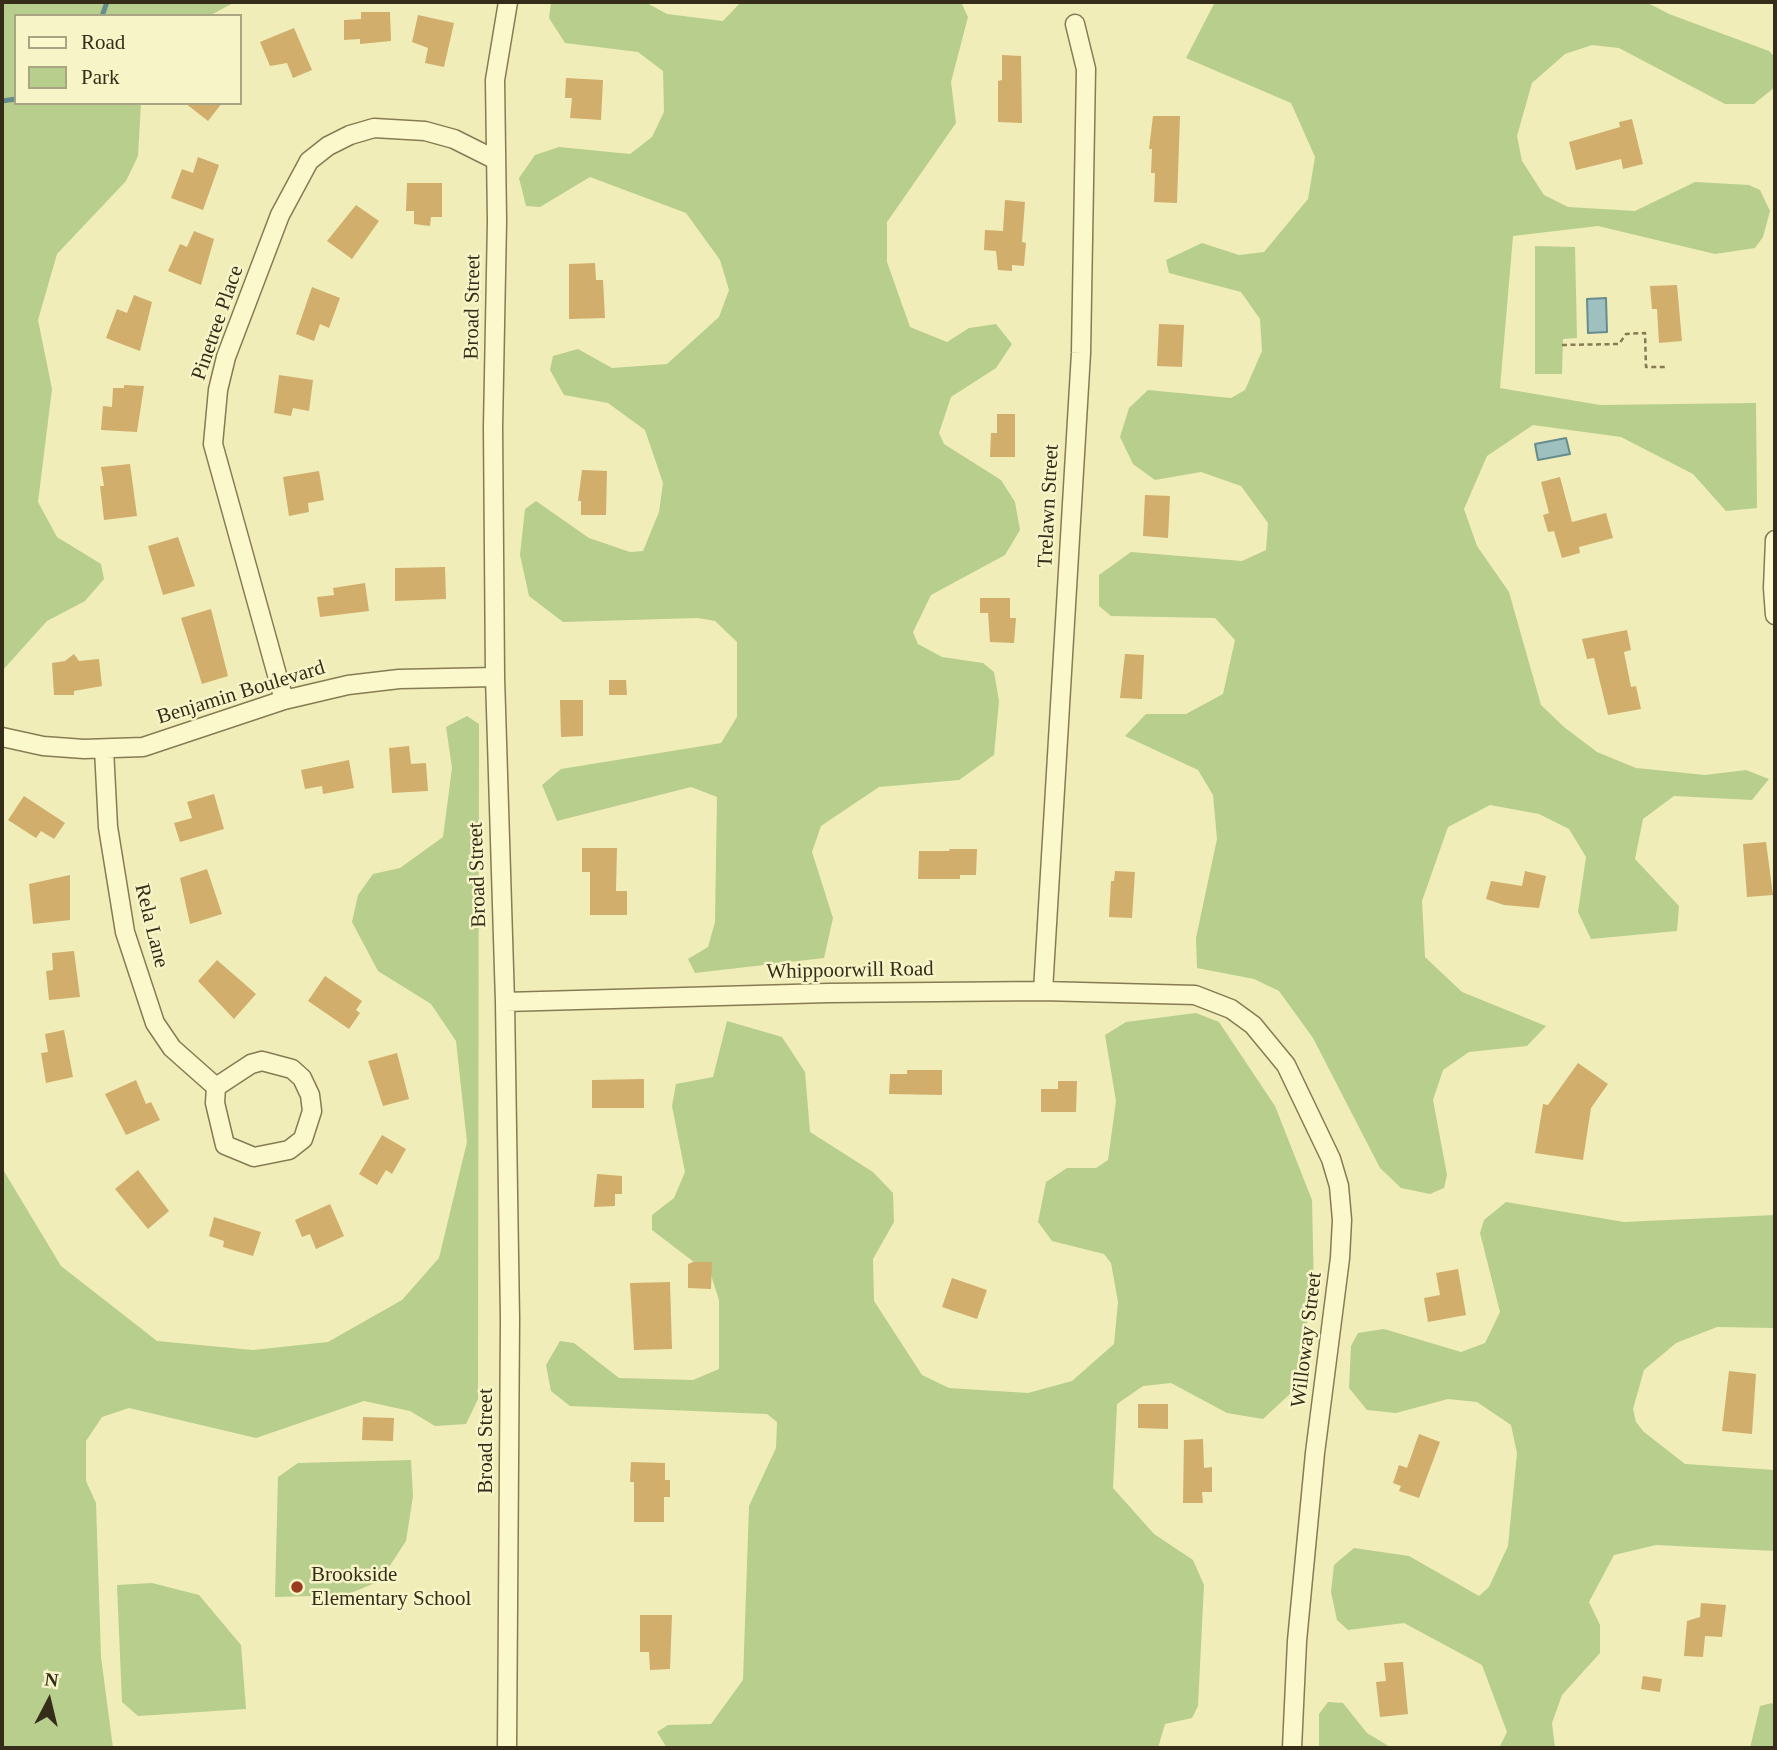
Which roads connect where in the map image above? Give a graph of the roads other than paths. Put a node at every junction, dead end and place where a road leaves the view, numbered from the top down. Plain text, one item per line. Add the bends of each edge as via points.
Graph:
1 (508, 2) edge
2 (1075, 24) dead end
3 (494, 159) junction
4 (1775, 540) edge
5 (1775, 615) edge
6 (495, 677) junction
7 (284, 700) junction
8 (2, 737) edge
9 (104, 749) junction
10 (1043, 991) junction
11 (1195, 995) joint
12 (505, 1002) junction
13 (216, 1087) junction
14 (507, 1748) edge
15 (1293, 1748) edge

1 - 3 street, Broad Street via 495,80
2 - 10 street, Trelawn Street via 1086,69 1082,339
3 - 6 street, Broad Street
3 - 7 street, Pinetree Place via 425,131 374,128 328,146 309,161 280,215 226,357 213,444
4 - 5 street
6 - 7 street, Benjamin Boulevard via 399,679
6 - 12 street, Broad Street
7 - 9 street, Benjamin Boulevard via 143,747
8 - 9 street, Benjamin Boulevard via 43,746
9 - 13 street, Rela Lane via 108,827 125,932 142,984 155,1023 172,1048
10 - 11 street, Whippoorwill Road
10 - 12 street, Whippoorwill Road
11 - 15 street, Willoway Street via 1231,1009 1253,1025 1286,1065 1331,1159 1339,1186 1340,1258 1311,1493 1297,1641
12 - 14 street, Broad Street via 510,1319
13 - 13 street via 225,1145 254,1157 289,1150 310,1126 310,1095 292,1069 262,1061

